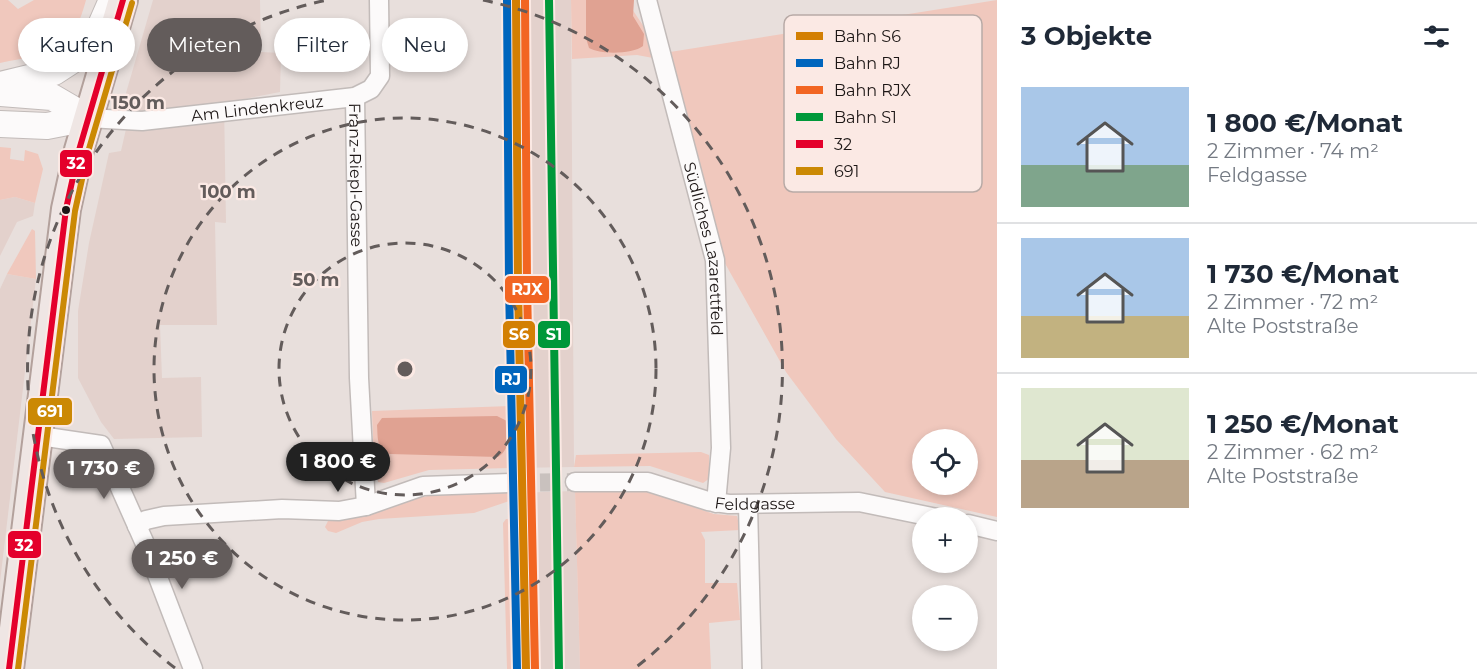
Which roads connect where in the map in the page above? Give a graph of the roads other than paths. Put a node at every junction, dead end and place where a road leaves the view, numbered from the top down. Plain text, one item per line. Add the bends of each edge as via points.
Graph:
1 (112, 0) edge
2 (123, 0) edge
3 (379, 0) edge
4 (647, 0) edge
5 (0, 85) edge
6 (0, 93) edge
7 (355, 97) junction
8 (88, 118) junction
9 (0, 124) edge
10 (40, 436) junction
11 (575, 482) tunnel mouth
12 (513, 483) tunnel mouth
13 (716, 503) junction
14 (748, 505) junction
15 (366, 506) junction
16 (912, 513) edge
17 (137, 526) junction
18 (978, 526) edge
19 (997, 531) edge
20 (9, 669) edge
21 (193, 669) edge
22 (752, 669) edge

1 - 5 main road via 91,48 54,72
2 - 8 main road
3 - 7 street, Franz-Riepl-Gasse via 380,76 371,89
4 - 13 street, Südliches Lazarettfeld via 715,261 721,448
6 - 8 main road via 52,97
7 - 8 street, Am Lindenkreuz via 142,121
7 - 15 street, Franz-Riepl-Gasse via 359,378
8 - 9 main road via 47,126
8 - 10 main road via 65,219
10 - 17 street via 101,445
10 - 20 main road
11 - 13 street, Feldgasse via 648,482
12 - 15 street via 434,484
13 - 14 street, Feldgasse
14 - 16 street, Feldgasse via 859,502
14 - 22 street
15 - 17 street via 339,511 282,509 164,516
17 - 21 street
18 - 19 street

